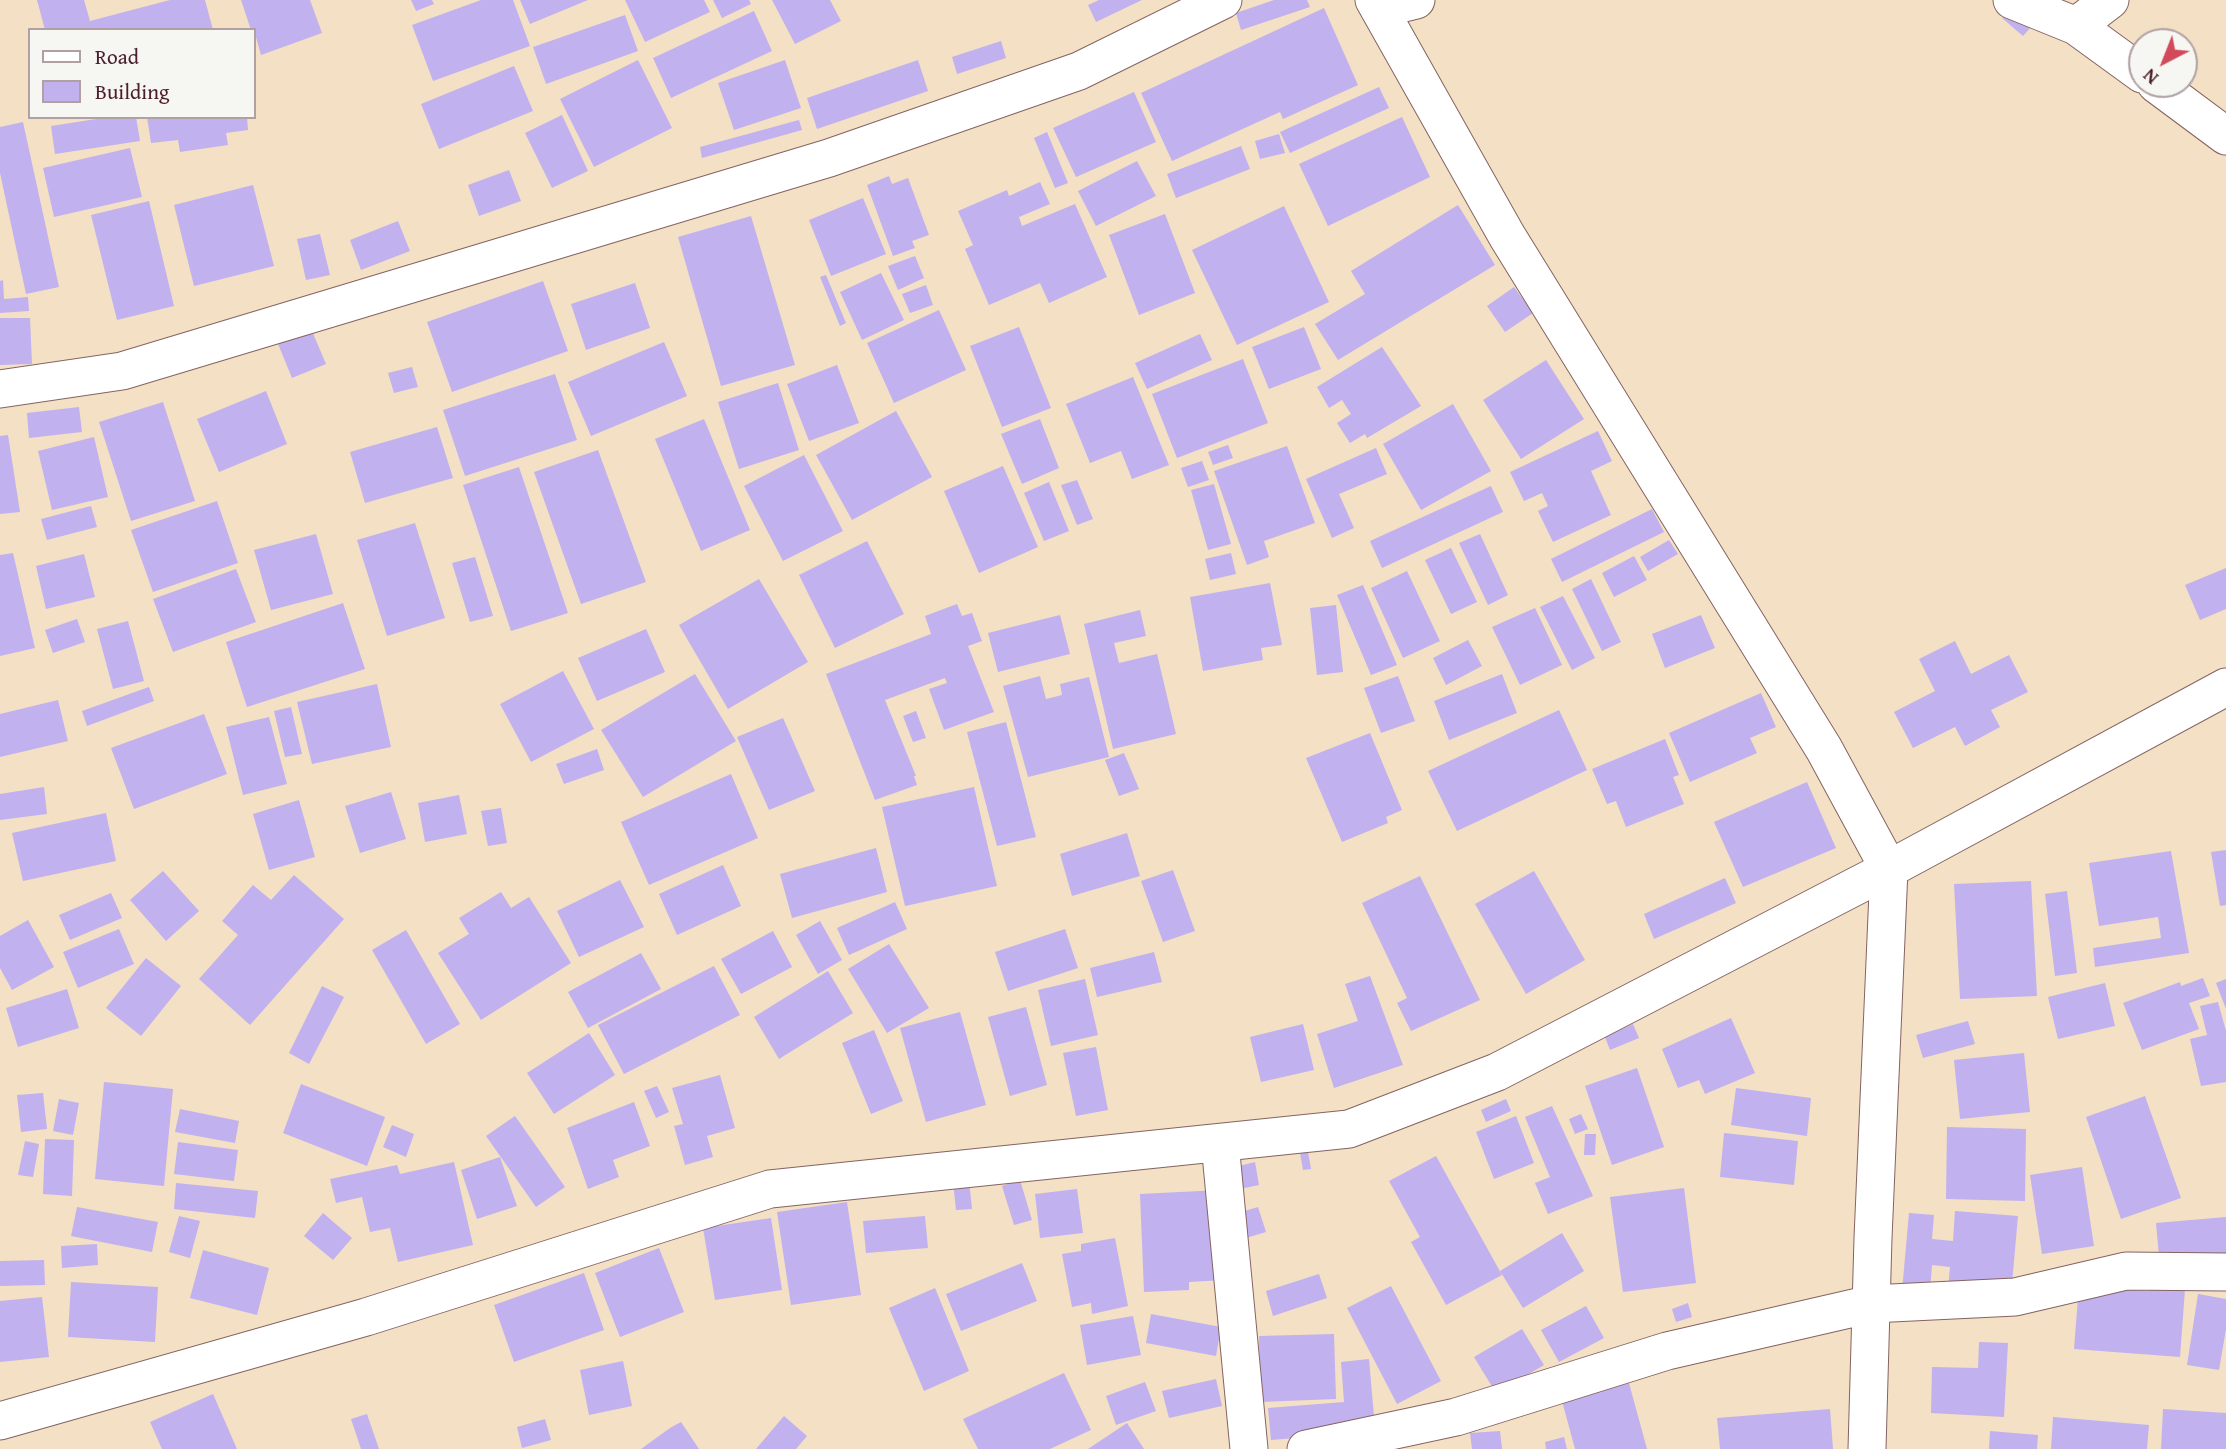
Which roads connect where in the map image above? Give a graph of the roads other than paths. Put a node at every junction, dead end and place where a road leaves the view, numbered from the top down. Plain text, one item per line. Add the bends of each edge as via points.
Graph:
1 (1223, 0) edge
2 (1416, 0) edge
3 (2012, 0) edge
4 (2110, 0) edge
5 (1376, 5) edge
6 (2076, 26) junction
7 (2128, 64) edge
8 (2175, 98) edge
9 (2226, 135) edge
10 (0, 389) edge
11 (2226, 687) edge
12 (1889, 869) junction
13 (1220, 1143) junction
14 (2226, 1272) edge
15 (1871, 1304) junction
16 (0, 1421) edge
17 (1249, 1449) edge
18 (1306, 1449) edge
19 (1867, 1449) edge

1 - 10 street via 1079,71 829,158 122,371
2 - 5 street
3 - 6 street
4 - 6 street
5 - 12 street via 1507,236 1824,749
6 - 7 street
8 - 9 street
11 - 12 street
12 - 13 street via 1497,1072 1349,1129
12 - 15 street
13 - 16 street via 770,1189 366,1317
13 - 17 street
14 - 15 street via 2126,1272 2015,1297
15 - 18 street via 1667,1351 1456,1418
15 - 19 street

